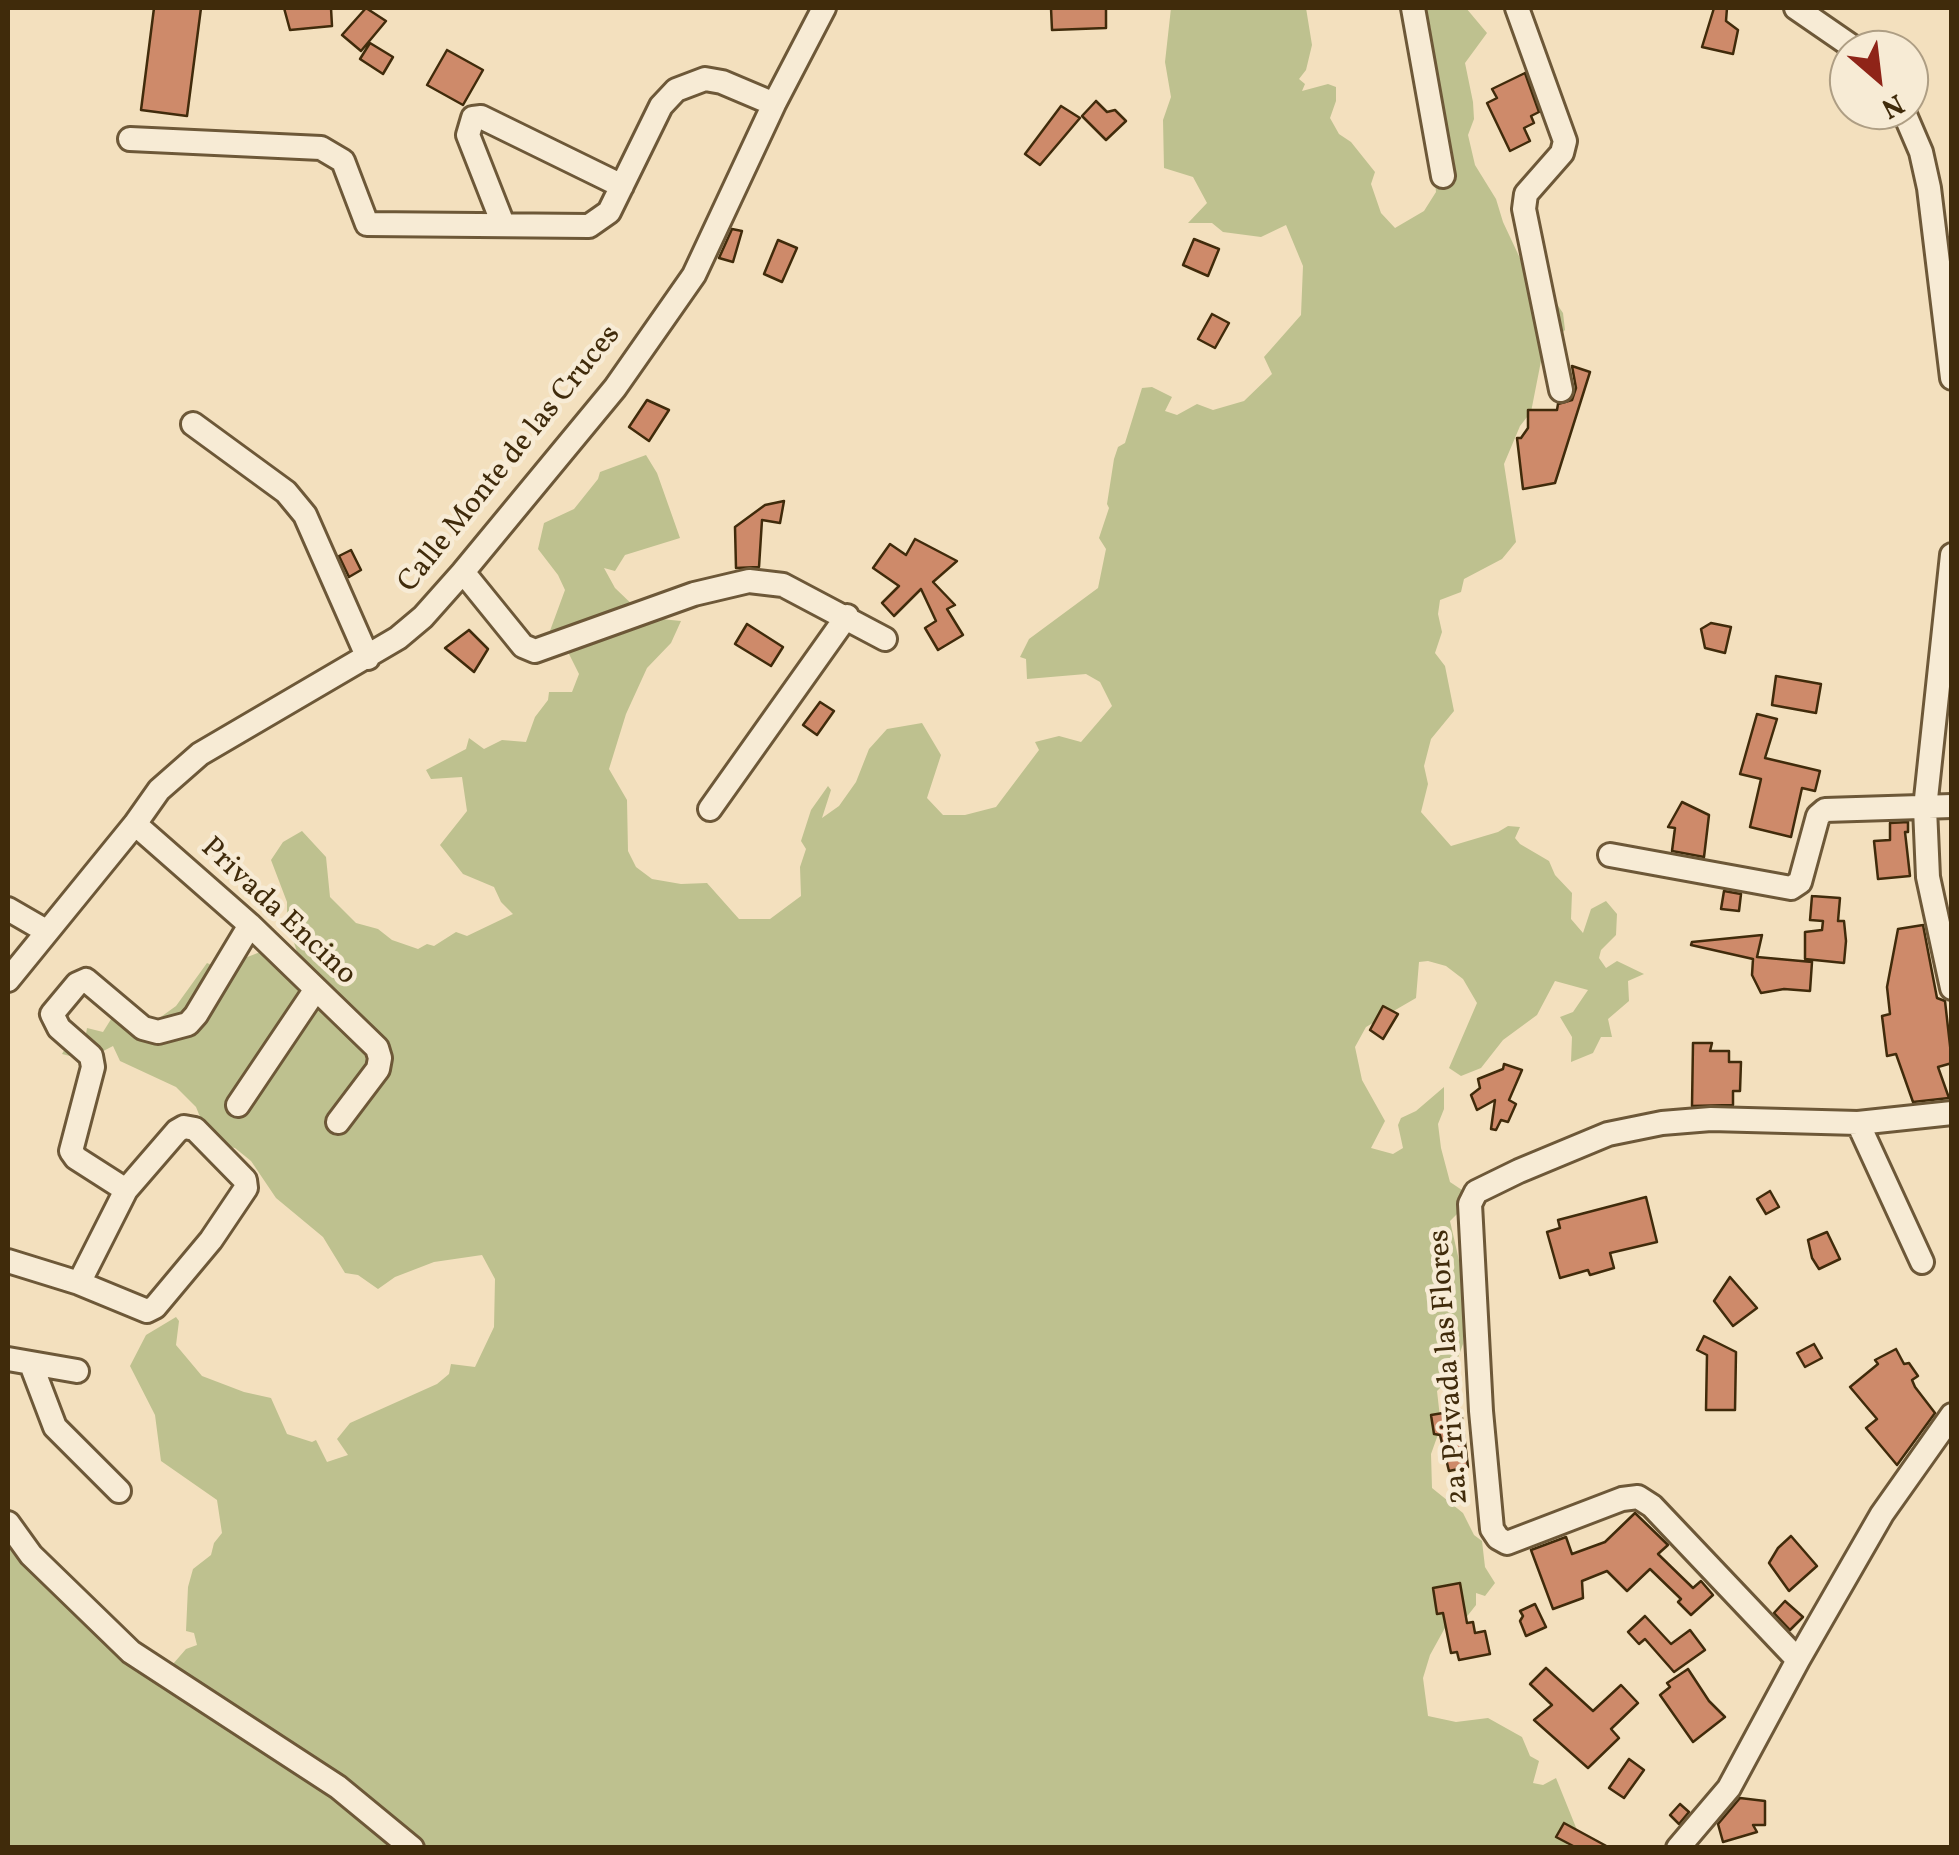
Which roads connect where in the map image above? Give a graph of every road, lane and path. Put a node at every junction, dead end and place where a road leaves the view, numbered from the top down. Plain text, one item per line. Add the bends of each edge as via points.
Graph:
1 (824, 8) edge
2 (1413, 8) edge
3 (1517, 8) edge
4 (1796, 8) edge
5 (1829, 31) edge
6 (774, 104) junction
7 (1912, 130) edge
8 (130, 139) dead end
9 (1443, 176) dead end
10 (622, 186) junction
11 (503, 224) junction
12 (1952, 378) edge
13 (1561, 390) dead end
14 (193, 424) dead end
15 (1952, 555) edge
16 (464, 572) junction
17 (847, 616) junction
18 (885, 639) dead end
19 (368, 658) junction
20 (1952, 806) edge
21 (1925, 808) junction
22 (710, 809) dead end
23 (135, 824) junction
24 (1610, 855) dead end
25 (8, 909) edge
26 (250, 925) junction
27 (46, 931) junction
28 (8, 980) edge
29 (1952, 988) edge
30 (316, 990) junction
31 (238, 1105) dead end
32 (1952, 1113) edge
33 (338, 1122) dead end
34 (1858, 1123) junction
35 (126, 1190) junction
36 (8, 1261) edge
37 (1922, 1262) dead end
38 (80, 1283) junction
39 (19, 1361) edge
40 (77, 1371) dead end
41 (1952, 1415) edge
42 (119, 1491) dead end
43 (8, 1523) edge
44 (1798, 1660) junction
45 (412, 1848) edge
46 (1678, 1848) edge

1 - 6 street, Calle Monte de las Cruces
2 - 9 street
3 - 13 street via 1565,141 1526,194 1524,209
4 - 5 street
6 - 10 street via 705,79 676,90 661,106
6 - 16 street, Calle Monte de las Cruces via 694,275 615,388
7 - 12 street via 1929,188
8 - 11 street via 321,148 343,162 367,224
10 - 11 street via 609,212 588,226
10 - 11 street via 481,116 473,118 468,135
14 - 19 street via 286,492 305,515
15 - 21 street
16 - 17 street via 523,646 535,651 749,581 783,585
16 - 19 street, Calle Monte de las Cruces via 423,617
17 - 18 street
17 - 22 street
19 - 23 street, Calle Monte de las Cruces via 200,754 159,790
20 - 21 street
21 - 24 street via 1825,810 1800,882 1791,888
21 - 29 street via 1928,877
23 - 26 street, Privada Encino
23 - 27 street, Calle Monte de las Cruces
25 - 27 street
26 - 30 street, Privada Encino
26 - 35 street via 188,1024 158,1032 143,1028 86,980 52,1014 93,1067 71,1151
27 - 28 street, Calle Monte de las Cruces
30 - 31 street
30 - 33 street, Privada Encino via 380,1058
32 - 34 street, 2a. Privada las Flores
34 - 37 street
34 - 44 street, 2a. Privada las Flores via 1711,1119 1608,1134 1488,1184 1470,1204 1481,1411 1498,1538 1507,1543 1638,1497
35 - 38 street
35 - 38 street via 184,1128 194,1129 240,1172 246,1188 155,1306 140,1310
36 - 38 street
39 - 40 street
39 - 42 street via 54,1427
41 - 44 street via 1882,1514
43 - 45 street via 32,1556 131,1652 338,1787
44 - 46 street via 1729,1788

